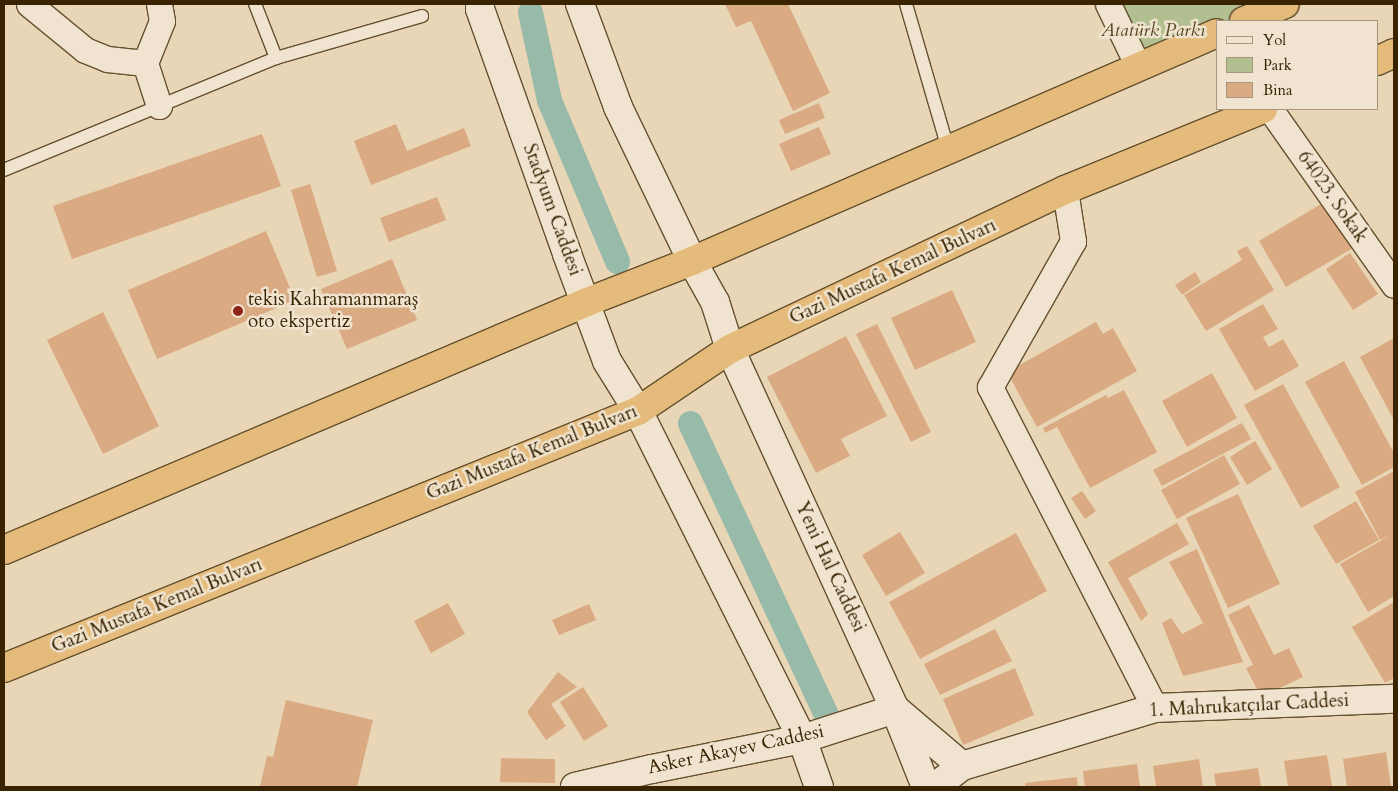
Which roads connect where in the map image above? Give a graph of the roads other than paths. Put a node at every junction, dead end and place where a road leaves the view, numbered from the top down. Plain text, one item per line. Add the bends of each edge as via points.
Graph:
1 (28, 4) edge
2 (160, 4) edge
3 (255, 4) edge
4 (480, 4) edge
5 (580, 4) edge
6 (906, 4) edge
7 (1108, 4) edge
8 (1285, 4) edge
9 (422, 16) dead end
10 (1246, 20) edge
11 (1216, 33) edge
12 (1394, 54) edge
13 (276, 58) junction
14 (1378, 61) edge
15 (145, 63) junction
16 (1138, 66) junction
17 (159, 106) junction
18 (1261, 110) edge
19 (1271, 110) edge
20 (948, 149) junction
21 (4, 170) edge
22 (1065, 190) junction
23 (692, 261) junction
24 (1394, 285) edge
25 (587, 302) junction
26 (730, 348) junction
27 (638, 411) junction
28 (4, 550) edge
29 (4, 668) edge
30 (1394, 699) edge
31 (1155, 708) junction
32 (895, 709) junction
33 (802, 739) junction
34 (962, 766) junction
35 (575, 787) edge
36 (819, 787) edge
37 (926, 787) edge
38 (935, 787) edge

1 - 15 street via 85,50 107,59
2 - 15 street via 162,21
3 - 13 lane
4 - 25 street, Stadyum Caddesi via 567,254
5 - 23 street via 618,107
6 - 20 lane
7 - 16 street
8 - 10 highway
9 - 13 lane
11 - 16 highway
12 - 14 highway
13 - 17 lane
15 - 17 street
16 - 20 highway
17 - 21 lane
18 - 22 highway, Gazi Mustafa Kemal Bulvarı
19 - 24 street, 64023. Sokak
20 - 23 highway
22 - 26 highway, Gazi Mustafa Kemal Bulvarı
22 - 31 street via 1073,241 990,387
23 - 25 highway
23 - 26 street via 716,302
25 - 27 street, Stadyum Caddesi via 608,362
25 - 28 highway
26 - 27 highway, Gazi Mustafa Kemal Bulvarı
26 - 32 street, Yeni Hal Caddesi
27 - 29 highway, Gazi Mustafa Kemal Bulvarı
27 - 33 street
30 - 31 street, 1. Mahrukatçılar Caddesi
31 - 34 street, 1. Mahrukatçılar Caddesi
32 - 33 street, Asker Akayev Caddesi
32 - 34 street
32 - 37 street, Yeni Hal Caddesi
33 - 35 street, Asker Akayev Caddesi via 652,768
33 - 36 street
34 - 38 street, 1. Mahrukatçılar Caddesi

